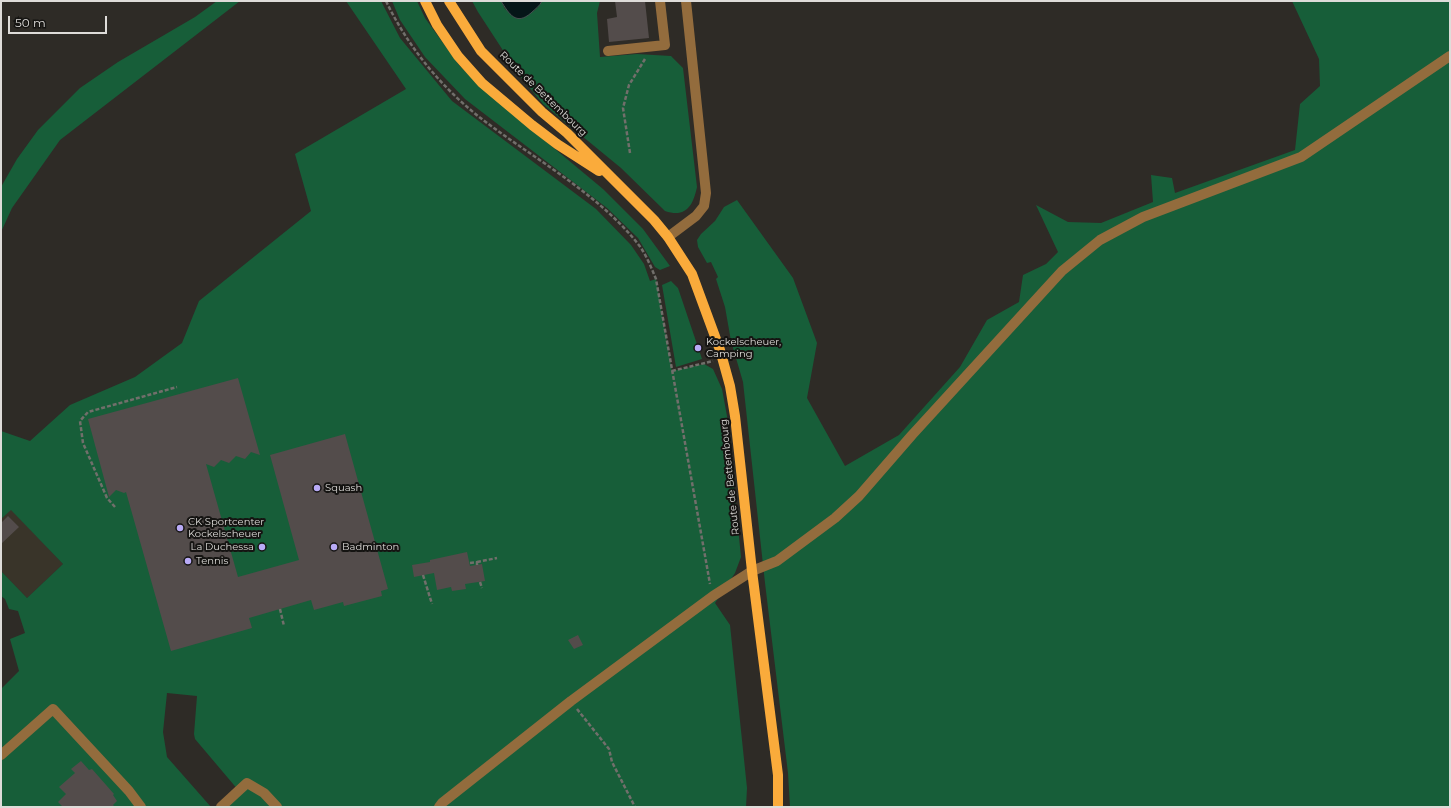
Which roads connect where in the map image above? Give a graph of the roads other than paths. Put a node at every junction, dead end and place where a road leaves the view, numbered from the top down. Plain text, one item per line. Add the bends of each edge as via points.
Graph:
1 (425, 1) edge
2 (449, 1) edge
3 (660, 1) edge
4 (686, 1) edge
5 (608, 51) dead end
6 (1450, 56) edge
7 (612, 179) junction
8 (668, 237) junction
9 (752, 571) junction
10 (1, 755) edge
11 (141, 807) edge
12 (221, 807) edge
13 (277, 807) edge
14 (439, 807) edge
15 (778, 807) edge

1 - 7 main road, Route de Bettembourg via 437,25 458,56 482,83 557,144
2 - 7 main road, Route de Bettembourg via 482,51
3 - 5 street via 664,45
4 - 8 street via 706,193 704,206 696,216
6 - 9 street via 1301,157 1143,216 1100,240 1062,271 859,496 835,518 777,561
7 - 8 main road, Route de Bettembourg
8 - 9 main road, Route de Bettembourg via 692,274 723,358 735,416
9 - 14 street via 713,596 571,701
9 - 15 main road, Route de Bettembourg via 778,775
10 - 11 street via 53,709
12 - 13 street via 247,783 264,793

